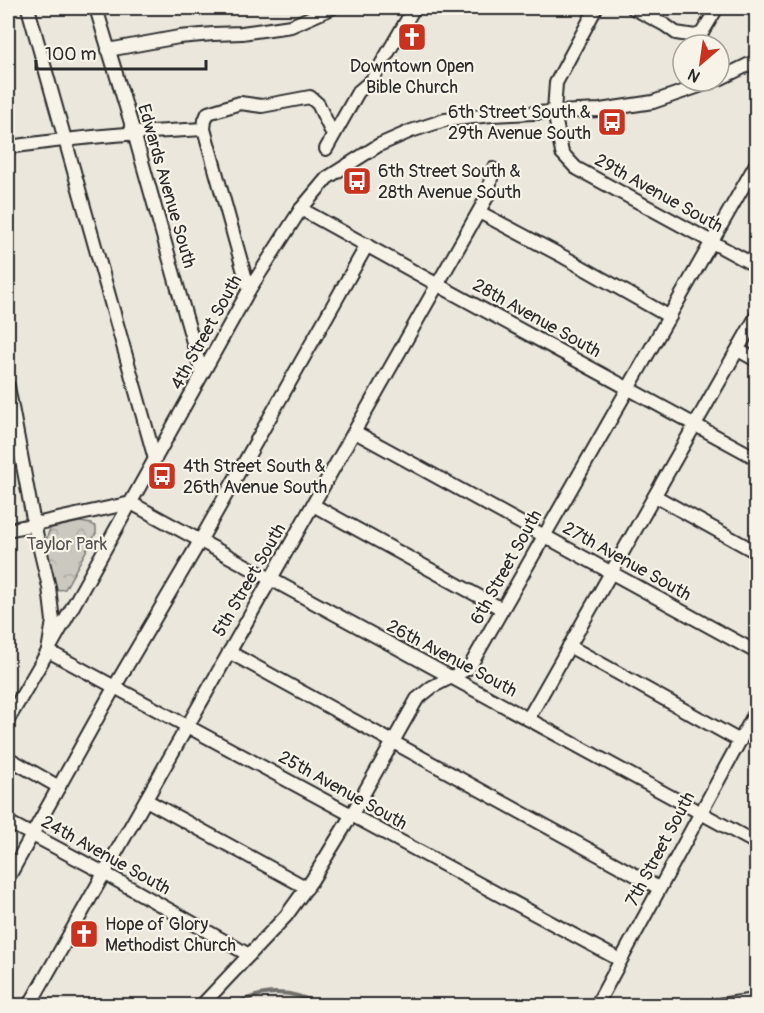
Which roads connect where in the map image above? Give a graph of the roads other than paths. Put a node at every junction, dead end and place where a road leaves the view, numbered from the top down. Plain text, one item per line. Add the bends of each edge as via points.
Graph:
1 (28, 8) edge
2 (96, 8) edge
3 (332, 8) edge
4 (414, 8) edge
5 (596, 8) edge
6 (633, 8) edge
7 (717, 8) edge
8 (108, 50) junction
9 (756, 61) edge
10 (731, 73) edge
11 (682, 93) edge
12 (554, 111) junction
13 (204, 129) junction
14 (134, 132) junction
15 (333, 135) junction
16 (65, 139) junction
17 (8, 147) edge
18 (326, 149) dead end
19 (756, 164) edge
20 (493, 169) dead end
21 (301, 208) junction
22 (479, 212) junction
23 (712, 243) junction
24 (367, 245) junction
25 (756, 266) edge
26 (438, 285) junction
27 (249, 290) junction
28 (670, 317) junction
29 (756, 317) edge
30 (738, 350) junction
31 (756, 360) edge
32 (202, 374) junction
33 (8, 386) edge
34 (629, 389) junction
35 (696, 425) junction
36 (355, 432) junction
37 (756, 458) edge
38 (155, 459) junction
39 (655, 496) junction
40 (131, 503) junction
41 (313, 505) junction
42 (34, 524) junction
43 (8, 530) edge
44 (543, 536) junction
45 (200, 541) junction
46 (756, 552) edge
47 (611, 573) junction
48 (269, 579) junction
49 (502, 609) junction
50 (569, 646) junction
51 (48, 651) junction
52 (229, 652) junction
53 (756, 652) edge
54 (449, 677) junction
55 (115, 686) junction
56 (756, 711) edge
57 (528, 719) junction
58 (8, 720) edge
59 (188, 725) junction
60 (393, 741) junction
61 (740, 741) junction
62 (8, 758) edge
63 (59, 787) junction
64 (146, 800) junction
65 (700, 812) junction
66 (351, 816) junction
67 (8, 822) edge
68 (32, 836) junction
69 (756, 843) edge
70 (104, 873) junction
71 (8, 878) edge
72 (307, 888) junction
73 (659, 888) junction
74 (249, 955) junction
75 (620, 960) junction
76 (756, 1000) edge
77 (29, 1005) edge
78 (201, 1005) edge
79 (596, 1005) edge
80 (711, 1005) edge

1 - 16 street
2 - 8 street, Edwards Avenue South
3 - 8 street via 291,26
4 - 15 street via 372,80 358,92
5 - 12 street via 556,83
6 - 7 street via 676,33 695,36 702,33
8 - 14 street, Edwards Avenue South
9 - 10 street
11 - 12 street via 600,110
12 - 21 street, 4th Street South via 445,120 411,131 379,145 327,178
12 - 23 street, 29th Avenue South via 562,153 576,168
13 - 14 street
13 - 15 street via 208,112 240,103 262,106 310,97 318,104
13 - 27 street
14 - 16 street
14 - 32 street, Edwards Avenue South
15 - 18 street
16 - 17 street
16 - 38 street
19 - 23 street, 6th Street South
20 - 22 street, 5th Street South
21 - 24 street, 28th Avenue South
21 - 27 street, 4th Street South
22 - 26 street, 5th Street South
22 - 28 street
23 - 25 street, 29th Avenue South
23 - 28 street, 6th Street South
24 - 26 street, 28th Avenue South
24 - 45 street
26 - 34 street, 28th Avenue South
26 - 36 street, 5th Street South
27 - 32 street, 4th Street South
28 - 34 street, 6th Street South
29 - 30 street
30 - 31 street
30 - 35 street
32 - 38 street, 4th Street South
33 - 42 street
34 - 35 street, 28th Avenue South
34 - 44 street, 6th Street South
35 - 37 street, 28th Avenue South
35 - 39 street
36 - 41 street, 5th Street South
36 - 44 street, 27th Avenue South
38 - 40 street, 4th Street South
39 - 46 street
39 - 47 street
40 - 42 street
40 - 45 street, 26th Avenue South
40 - 51 street, 4th Street South
41 - 48 street, 5th Street South
41 - 49 street
42 - 43 street
42 - 51 street via 52,609
44 - 47 street, 27th Avenue South
44 - 49 street, 6th Street South
45 - 48 street, 26th Avenue South
45 - 55 street
47 - 50 street
47 - 53 street, 27th Avenue South
48 - 52 street, 5th Street South
48 - 54 street, 26th Avenue South
49 - 54 street, 6th Street South via 469,668
50 - 57 street
50 - 61 street
51 - 55 street, 25th Avenue South
51 - 58 street, 4th Street South
52 - 59 street, 5th Street South
52 - 60 street
54 - 57 street, 26th Avenue South
54 - 60 street, 6th Street South via 417,699
55 - 59 street, 25th Avenue South
55 - 63 street
56 - 61 street, 7th Street South
57 - 65 street, 26th Avenue South
59 - 64 street, 5th Street South
59 - 66 street, 25th Avenue South
60 - 66 street, 6th Street South
60 - 73 street
61 - 65 street, 7th Street South
62 - 63 street
63 - 68 street
64 - 70 street, 5th Street South
64 - 72 street
65 - 69 street, 26th Avenue South
65 - 73 street, 7th Street South
66 - 72 street, 6th Street South
66 - 75 street, 25th Avenue South
67 - 68 street, 24th Avenue South
68 - 70 street, 24th Avenue South
68 - 71 street
70 - 74 street, 24th Avenue South
70 - 77 street, 5th Street South
72 - 74 street, 6th Street South
73 - 75 street, 7th Street South
74 - 78 street, 6th Street South
75 - 79 street, 7th Street South
76 - 80 street

